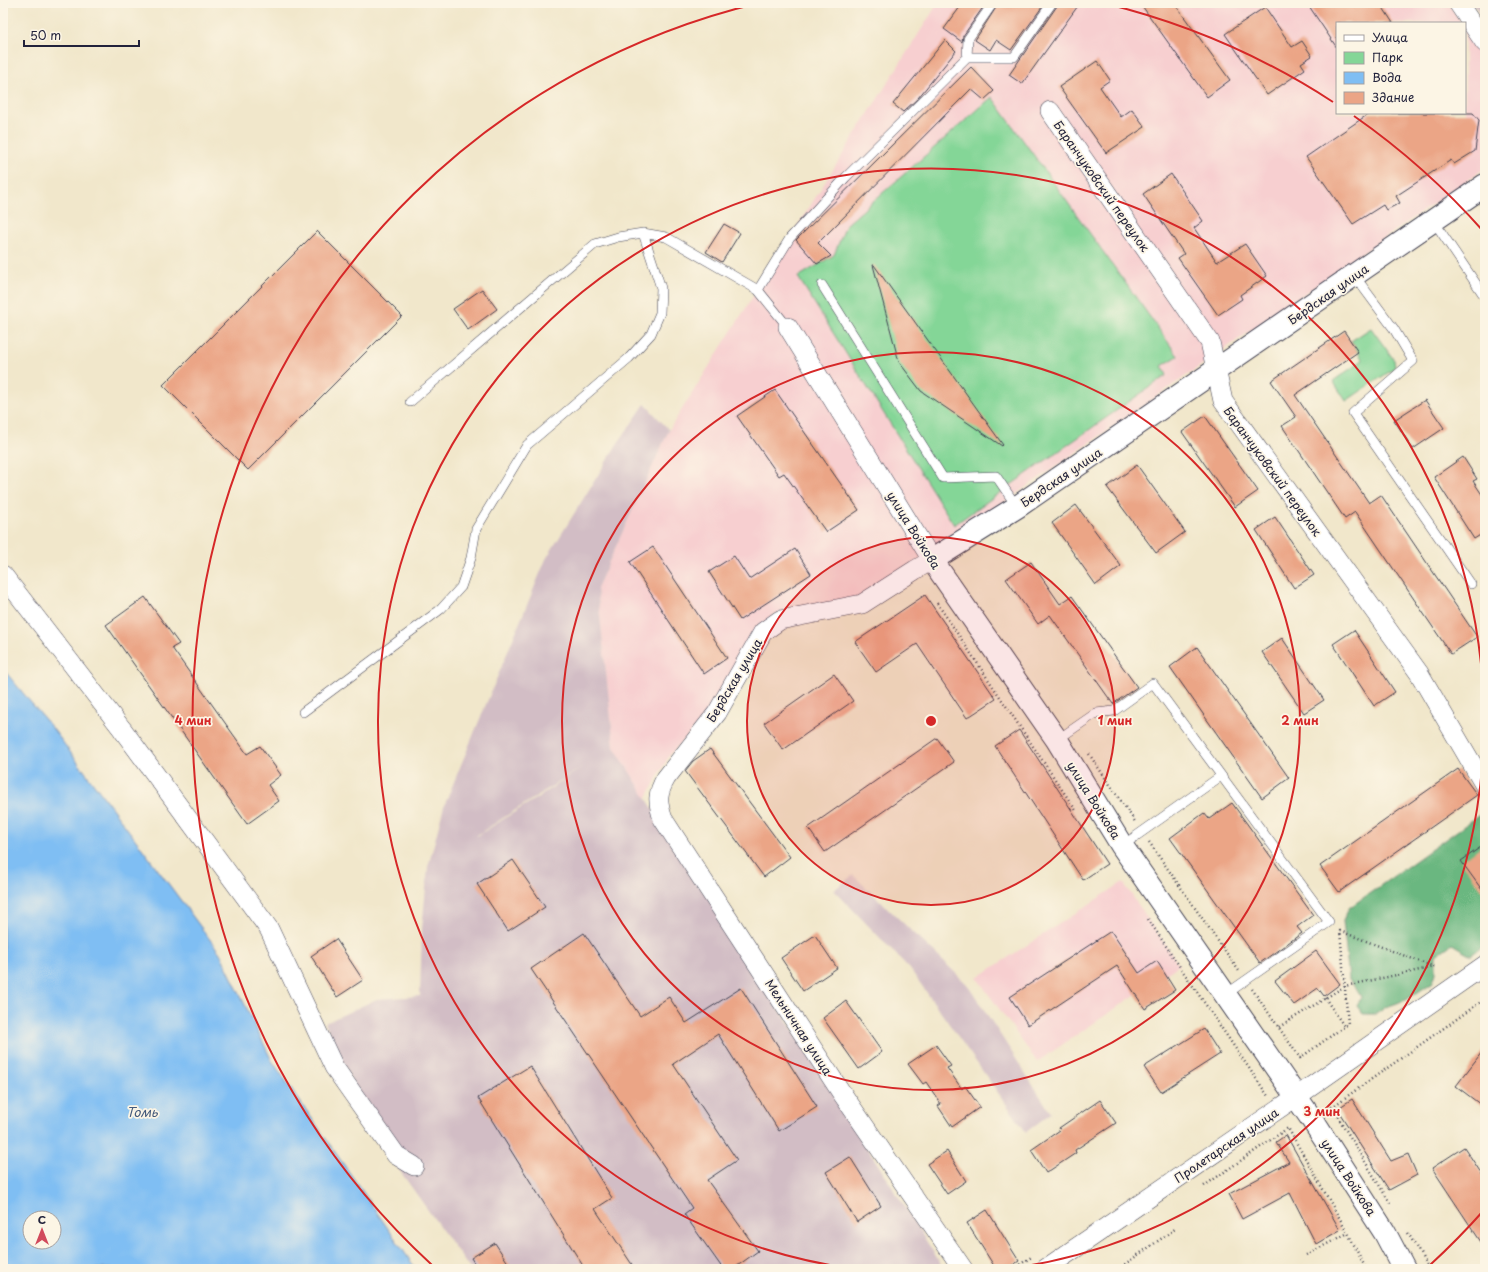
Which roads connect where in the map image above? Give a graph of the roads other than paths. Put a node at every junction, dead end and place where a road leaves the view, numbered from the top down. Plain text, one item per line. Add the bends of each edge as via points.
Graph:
1 (993, 3) edge
2 (1052, 3) edge
3 (1458, 3) edge
4 (1485, 43) edge
5 (967, 57) junction
6 (1050, 111) dead end
7 (1485, 185) edge
8 (1433, 220) junction
9 (644, 233) junction
10 (1354, 275) junction
11 (822, 285) dead end
12 (758, 290) junction
13 (1485, 297) edge
14 (788, 327) joint
15 (1217, 371) junction
16 (410, 402) dead end
17 (1017, 507) junction
18 (932, 560) junction
19 (3, 575) edge
20 (1471, 584) dead end
21 (303, 712) dead end
22 (1065, 735) junction
23 (1221, 776) junction
24 (666, 778) joint
25 (1485, 786) edge
26 (1122, 846) junction
27 (1485, 965) edge
28 (1225, 995) junction
29 (1296, 1097) junction
30 (414, 1166) dead end
31 (963, 1269) edge
32 (1045, 1269) edge
33 (1404, 1269) edge

1 - 5 lane via 968,39
2 - 5 lane via 1014,57
3 - 4 street
5 - 12 lane via 846,177 790,238
6 - 15 street, Баранчуковский переулок via 1210,342
7 - 8 street, Бердская улица
8 - 10 street, Бердская улица
8 - 13 lane
9 - 12 lane via 666,237
9 - 16 lane via 596,244
9 - 21 lane via 661,288 660,313 651,334 629,358 526,445 476,529 471,558 461,587 446,604
10 - 15 street, Бердская улица
10 - 20 lane via 1414,361 1353,412
11 - 17 lane via 943,478 996,476
12 - 14 lane
14 - 18 street, улица Войкова
15 - 17 street, Бердская улица
15 - 25 street, Баранчуковский переулок via 1223,401 1419,673
17 - 18 street, Бердская улица
18 - 22 street, улица Войкова
18 - 24 street, Бердская улица via 862,604 780,620 763,632 717,713
19 - 30 street via 122,729 269,929 334,1068 396,1155
22 - 23 lane via 1096,713 1114,711 1153,683
22 - 26 street, улица Войкова
23 - 26 lane
23 - 28 lane via 1329,922
24 - 31 street, Мельничная улица via 658,797 663,819 841,1092
26 - 28 street, улица Войкова
27 - 29 street, Пролетарская улица
28 - 29 street, улица Войкова
29 - 32 street, Пролетарская улица
29 - 33 street, улица Войкова via 1384,1232

